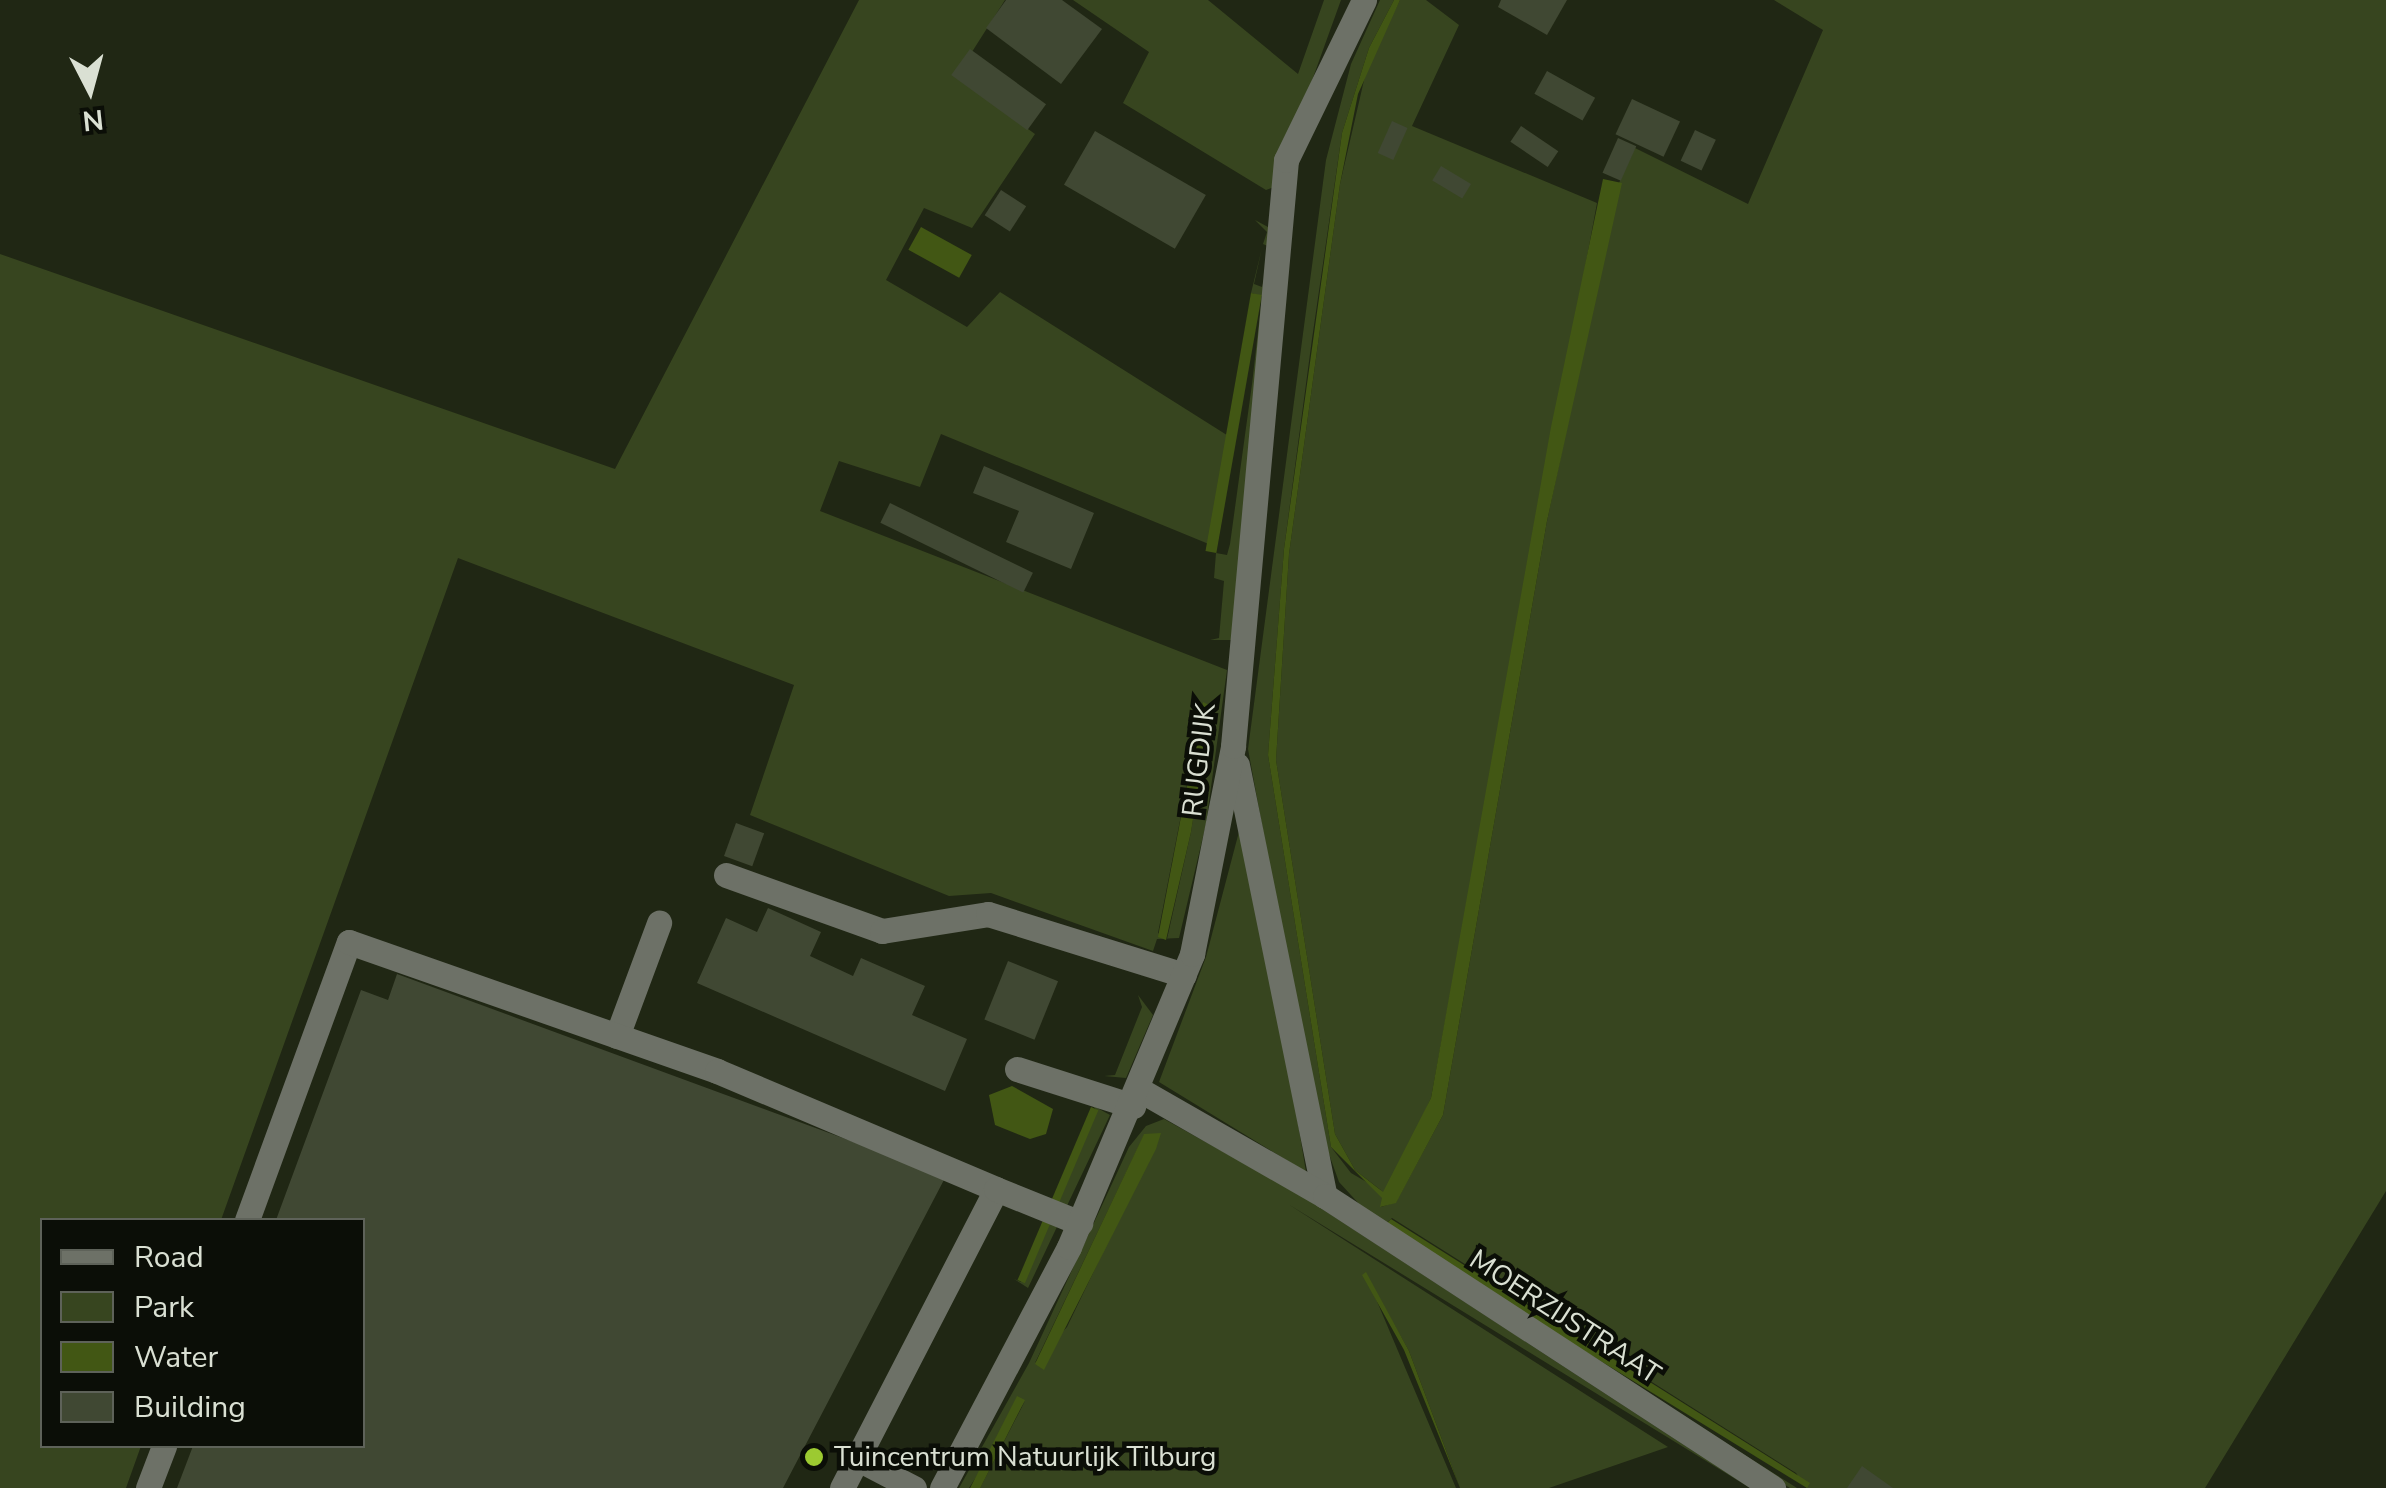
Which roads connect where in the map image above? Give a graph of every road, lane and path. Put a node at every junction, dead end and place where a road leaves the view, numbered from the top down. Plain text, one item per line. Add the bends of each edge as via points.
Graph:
1 (1364, 0) edge
2 (1234, 746) junction
3 (726, 875) dead end
4 (659, 924) dead end
5 (1184, 975) junction
6 (617, 1036) junction
7 (1017, 1069) dead end
8 (1136, 1098) junction
9 (996, 1189) junction
10 (1325, 1196) junction
11 (247, 1218) edge
12 (1080, 1224) junction
13 (163, 1448) edge
14 (858, 1459) junction
15 (148, 1488) edge
16 (842, 1488) edge
17 (914, 1488) edge
18 (942, 1488) edge
19 (1773, 1488) edge

1 - 2 street, RUGDIJK via 1286,160
2 - 5 street, RUGDIJK via 1219,842
2 - 10 street
3 - 5 street via 882,931 988,914
4 - 6 street
5 - 8 street, RUGDIJK
6 - 9 street
6 - 11 street via 349,942
7 - 8 street, MOERZIJSTRAAT
8 - 10 street, MOERZIJSTRAAT
8 - 12 street, RUGDIJK
9 - 12 street
9 - 14 street
10 - 19 street, MOERZIJSTRAAT
12 - 18 street, RUGDIJK
13 - 15 street
14 - 16 street
14 - 17 street

